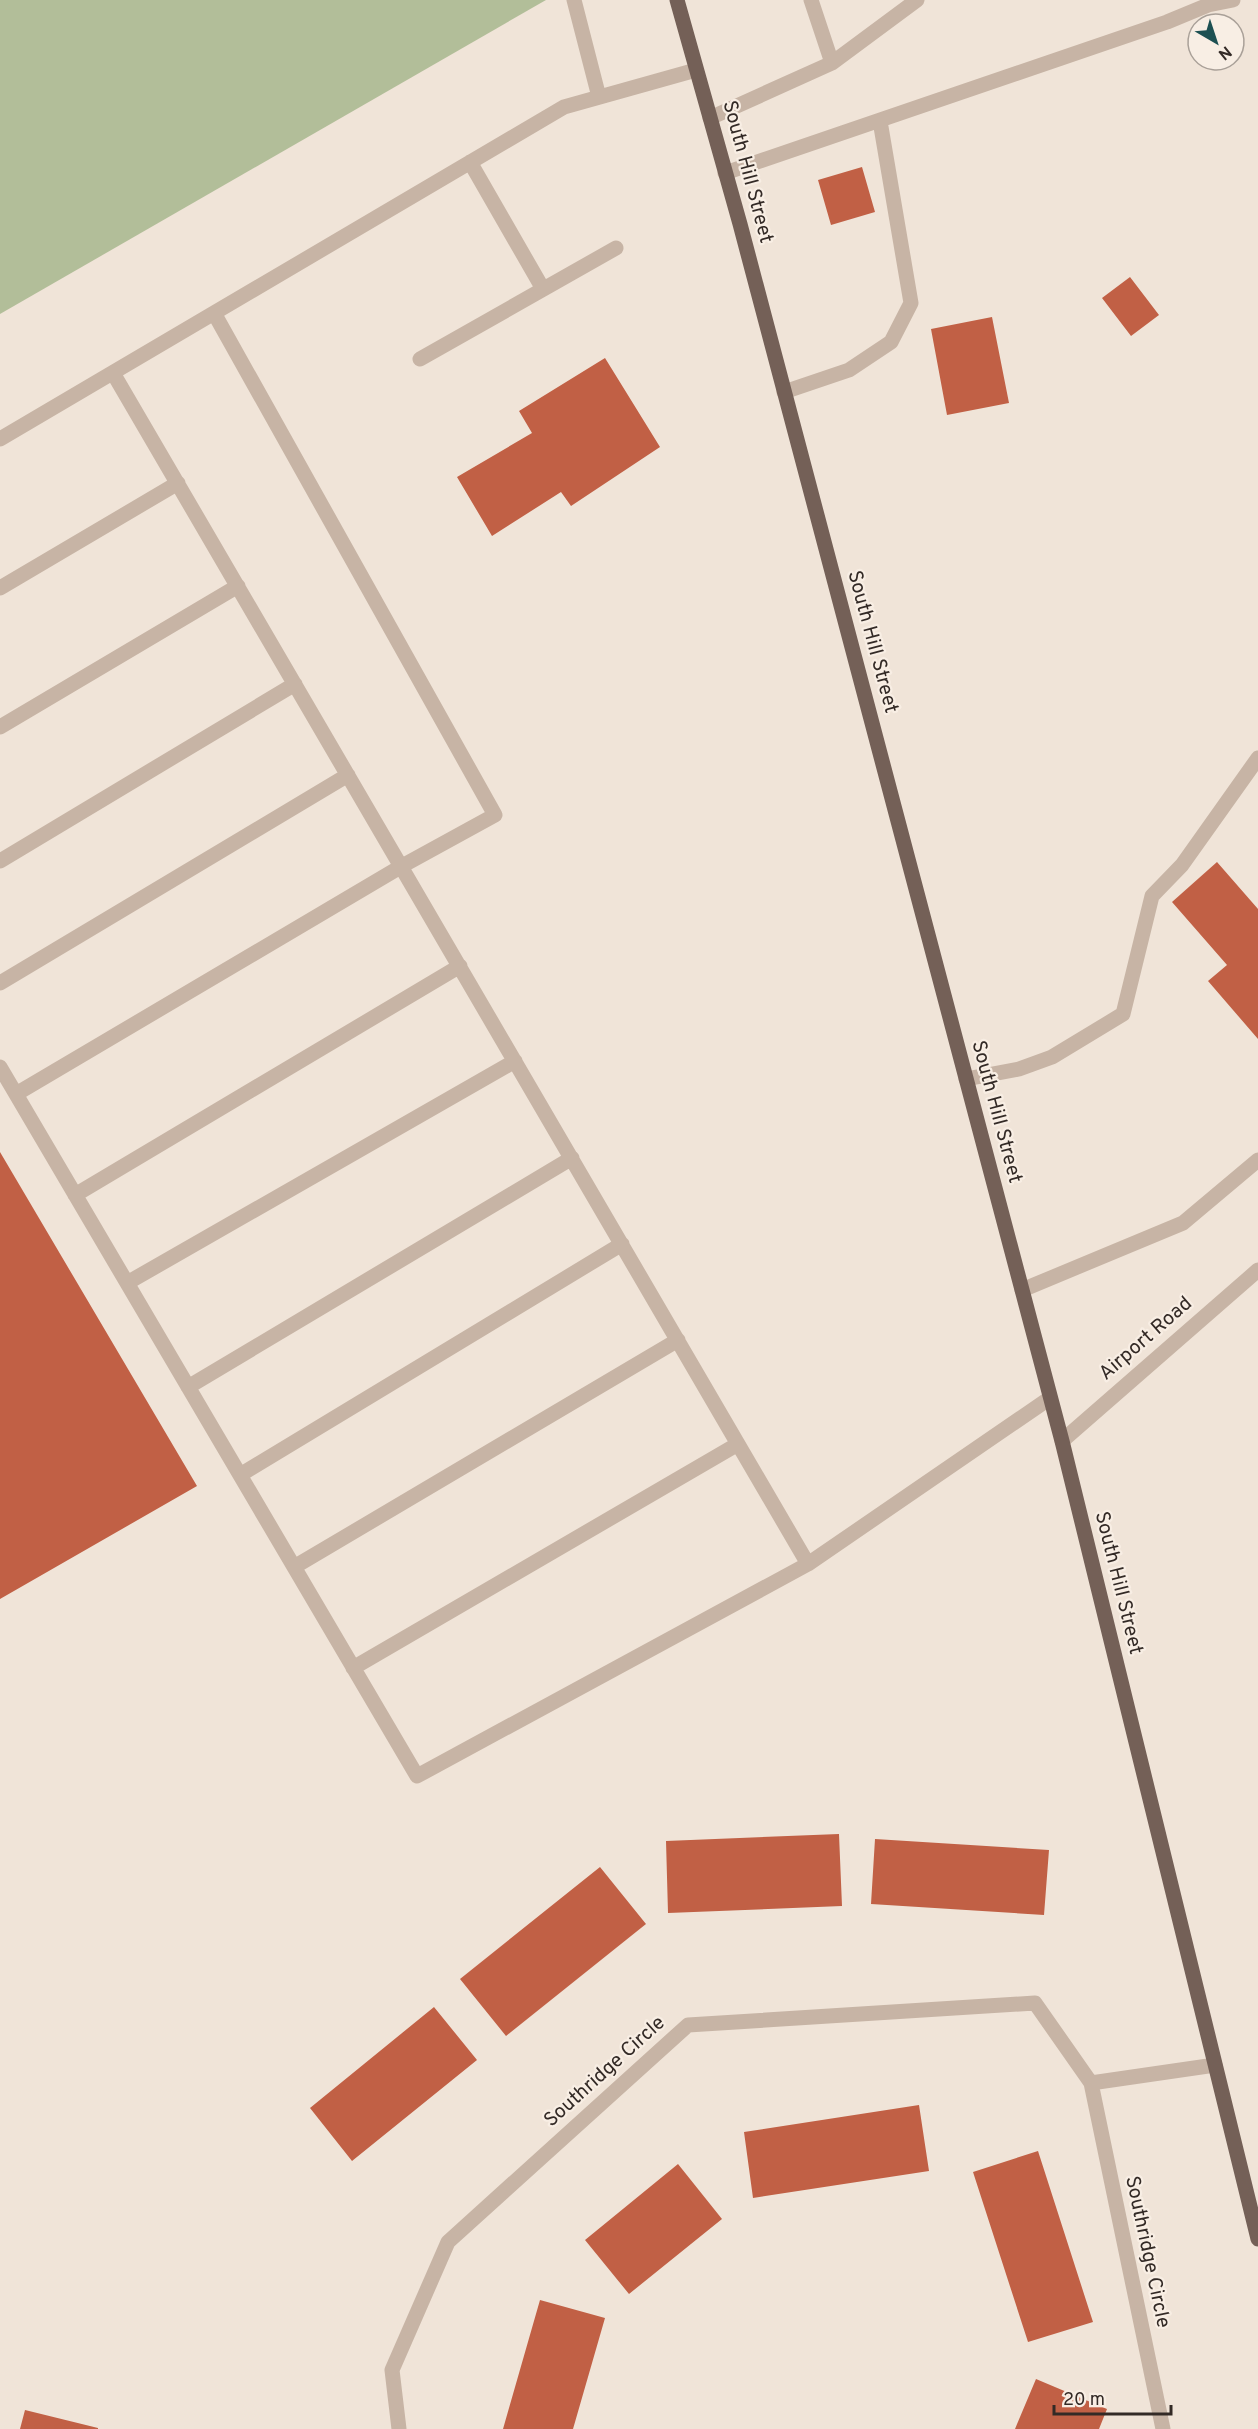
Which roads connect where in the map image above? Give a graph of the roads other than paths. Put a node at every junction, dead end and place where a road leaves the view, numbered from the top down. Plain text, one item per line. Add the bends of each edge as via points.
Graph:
1 (574, 0) edge
2 (677, 0) edge
3 (811, 0) edge
4 (917, 0) edge
5 (1233, 0) edge
6 (832, 63) junction
7 (696, 70) junction
8 (598, 97) junction
9 (710, 118) junction
10 (880, 120) junction
11 (470, 162) junction
12 (725, 173) junction
13 (616, 248) dead end
14 (543, 289) junction
15 (214, 313) junction
16 (420, 358) dead end
17 (113, 373) junction
18 (784, 392) junction
19 (0, 439) edge
20 (178, 483) junction
21 (238, 586) junction
22 (0, 588) edge
23 (295, 684) junction
24 (0, 728) edge
25 (1258, 758) edge
26 (348, 775) junction
27 (0, 861) edge
28 (402, 866) junction
29 (460, 966) junction
30 (0, 983) edge
31 (515, 1061) junction
32 (0, 1067) edge
33 (966, 1079) junction
34 (16, 1094) junction
35 (572, 1158) junction
36 (1258, 1160) edge
37 (75, 1195) junction
38 (622, 1244) junction
39 (1258, 1270) edge
40 (127, 1283) junction
41 (1022, 1290) junction
42 (678, 1340) junction
43 (188, 1387) junction
44 (1050, 1398) junction
45 (1062, 1440) junction
46 (738, 1444) junction
47 (240, 1475) junction
48 (808, 1564) junction
49 (294, 1567) junction
50 (353, 1668) junction
51 (1215, 2066) junction
52 (1091, 2083) junction
53 (1258, 2239) edge
54 (399, 2429) edge
55 (1163, 2429) edge

1 - 8 street
2 - 7 main road, South Hill Street
3 - 6 street
4 - 6 street
5 - 10 street via 1208,5
6 - 9 street
7 - 8 street
7 - 9 main road, South Hill Street
8 - 11 street via 564,107
9 - 12 main road, South Hill Street
10 - 12 street
10 - 18 street via 911,303 891,342 849,370
11 - 14 street
11 - 15 street
12 - 18 main road, South Hill Street
13 - 14 street
14 - 16 street
15 - 17 street
15 - 28 street via 495,815
17 - 19 street
17 - 20 street
18 - 33 main road, South Hill Street
20 - 21 street
20 - 22 street
21 - 23 street
21 - 24 street
23 - 26 street
23 - 27 street
25 - 33 street via 1182,865 1152,896 1123,1014 1052,1057 1019,1069
26 - 28 street
26 - 30 street
28 - 29 street
28 - 34 street
29 - 31 street
29 - 37 street
31 - 35 street
31 - 40 street
32 - 34 street
33 - 41 main road, South Hill Street
34 - 37 street
35 - 38 street
35 - 43 street
36 - 41 street via 1183,1222
37 - 40 street
38 - 42 street
38 - 47 street
39 - 45 street, Airport Road
40 - 43 street
41 - 44 main road, South Hill Street
42 - 46 street
42 - 49 street
43 - 47 street
44 - 45 main road, South Hill Street
44 - 48 street
45 - 51 main road, South Hill Street
46 - 48 street
46 - 50 street
47 - 49 street
48 - 50 street via 417,1776
49 - 50 street
51 - 52 street
51 - 53 main road, South Hill Street
52 - 54 street, Southridge Circle via 1035,2003 688,2025 448,2242 392,2370
52 - 55 street, Southridge Circle

